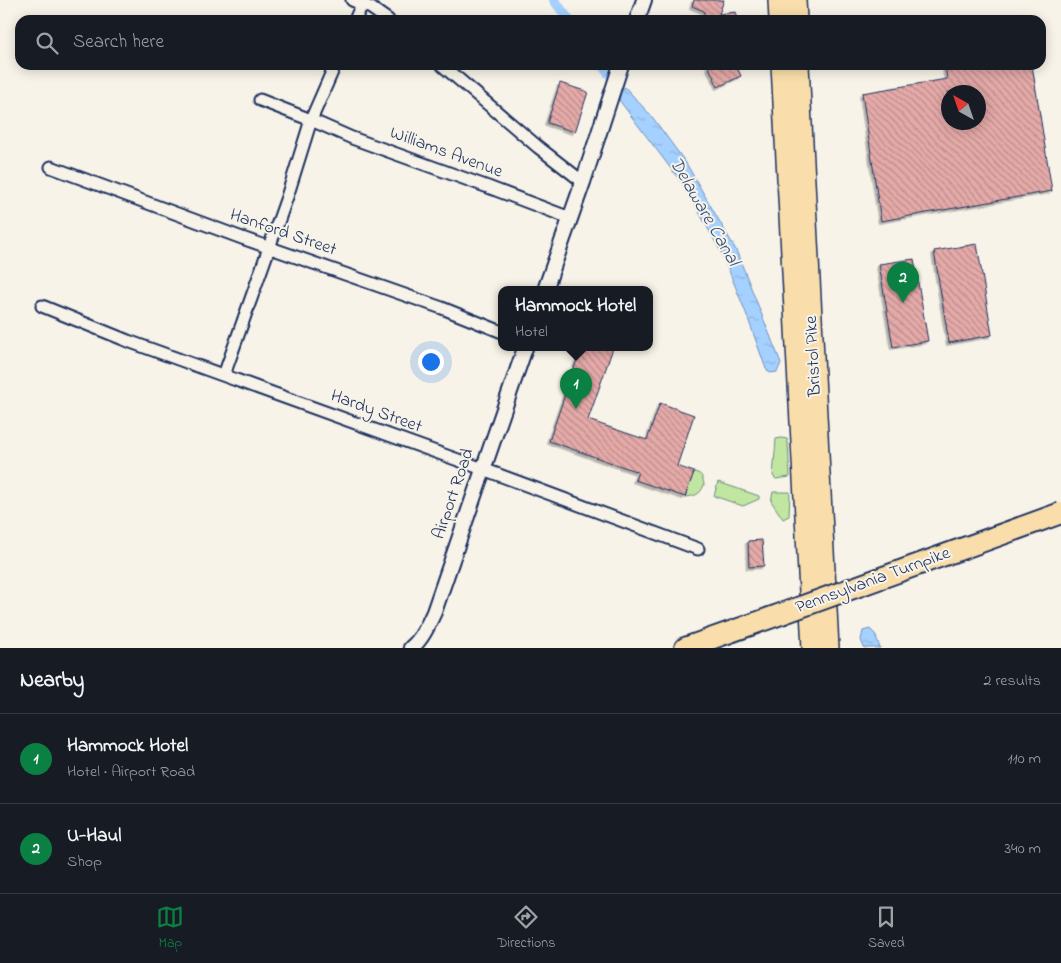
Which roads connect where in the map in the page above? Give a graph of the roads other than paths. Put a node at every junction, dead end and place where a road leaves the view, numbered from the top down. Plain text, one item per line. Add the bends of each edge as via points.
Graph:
1 (644, 0) edge
2 (778, 0) edge
3 (796, 0) edge
4 (359, 1) edge
5 (356, 15) edge
6 (381, 15) edge
7 (639, 15) edge
8 (779, 15) edge
9 (797, 15) edge
10 (333, 70) edge
11 (448, 70) edge
12 (619, 70) edge
13 (781, 70) edge
14 (799, 70) edge
15 (260, 100) dead end
16 (311, 120) junction
17 (51, 167) dead end
18 (583, 182) junction
19 (570, 218) junction
20 (269, 247) junction
21 (546, 286) edge
22 (42, 306) dead end
23 (498, 330) edge
24 (524, 351) edge
25 (224, 375) junction
26 (483, 469) junction
27 (1061, 513) edge
28 (1061, 526) edge
29 (698, 550) dead end
30 (783, 620) junction
31 (410, 648) edge
32 (685, 648) edge
33 (726, 648) edge
34 (812, 648) edge
35 (830, 648) edge

1 - 7 street
2 - 8 highway
3 - 9 highway
4 - 5 street
4 - 6 street
10 - 16 street
11 - 18 street
12 - 18 street
13 - 34 highway, Bristol Pike
14 - 35 highway, Bristol Pike
15 - 16 street, Williams Avenue
16 - 19 street, Williams Avenue
16 - 20 street
17 - 20 street, Hanford Street
18 - 19 street
19 - 21 street
20 - 23 street, Hanford Street
20 - 25 street
22 - 25 street, Hardy Street
24 - 26 street, Airport Road
25 - 26 street, Hardy Street
26 - 29 street, Hardy Street
26 - 31 street, Airport Road via 434,612 427,628
27 - 30 highway, Pennsylvania Turnpike, bridge
28 - 30 highway, Pennsylvania Turnpike
30 - 32 highway, Pennsylvania Turnpike
30 - 33 highway, Pennsylvania Turnpike

